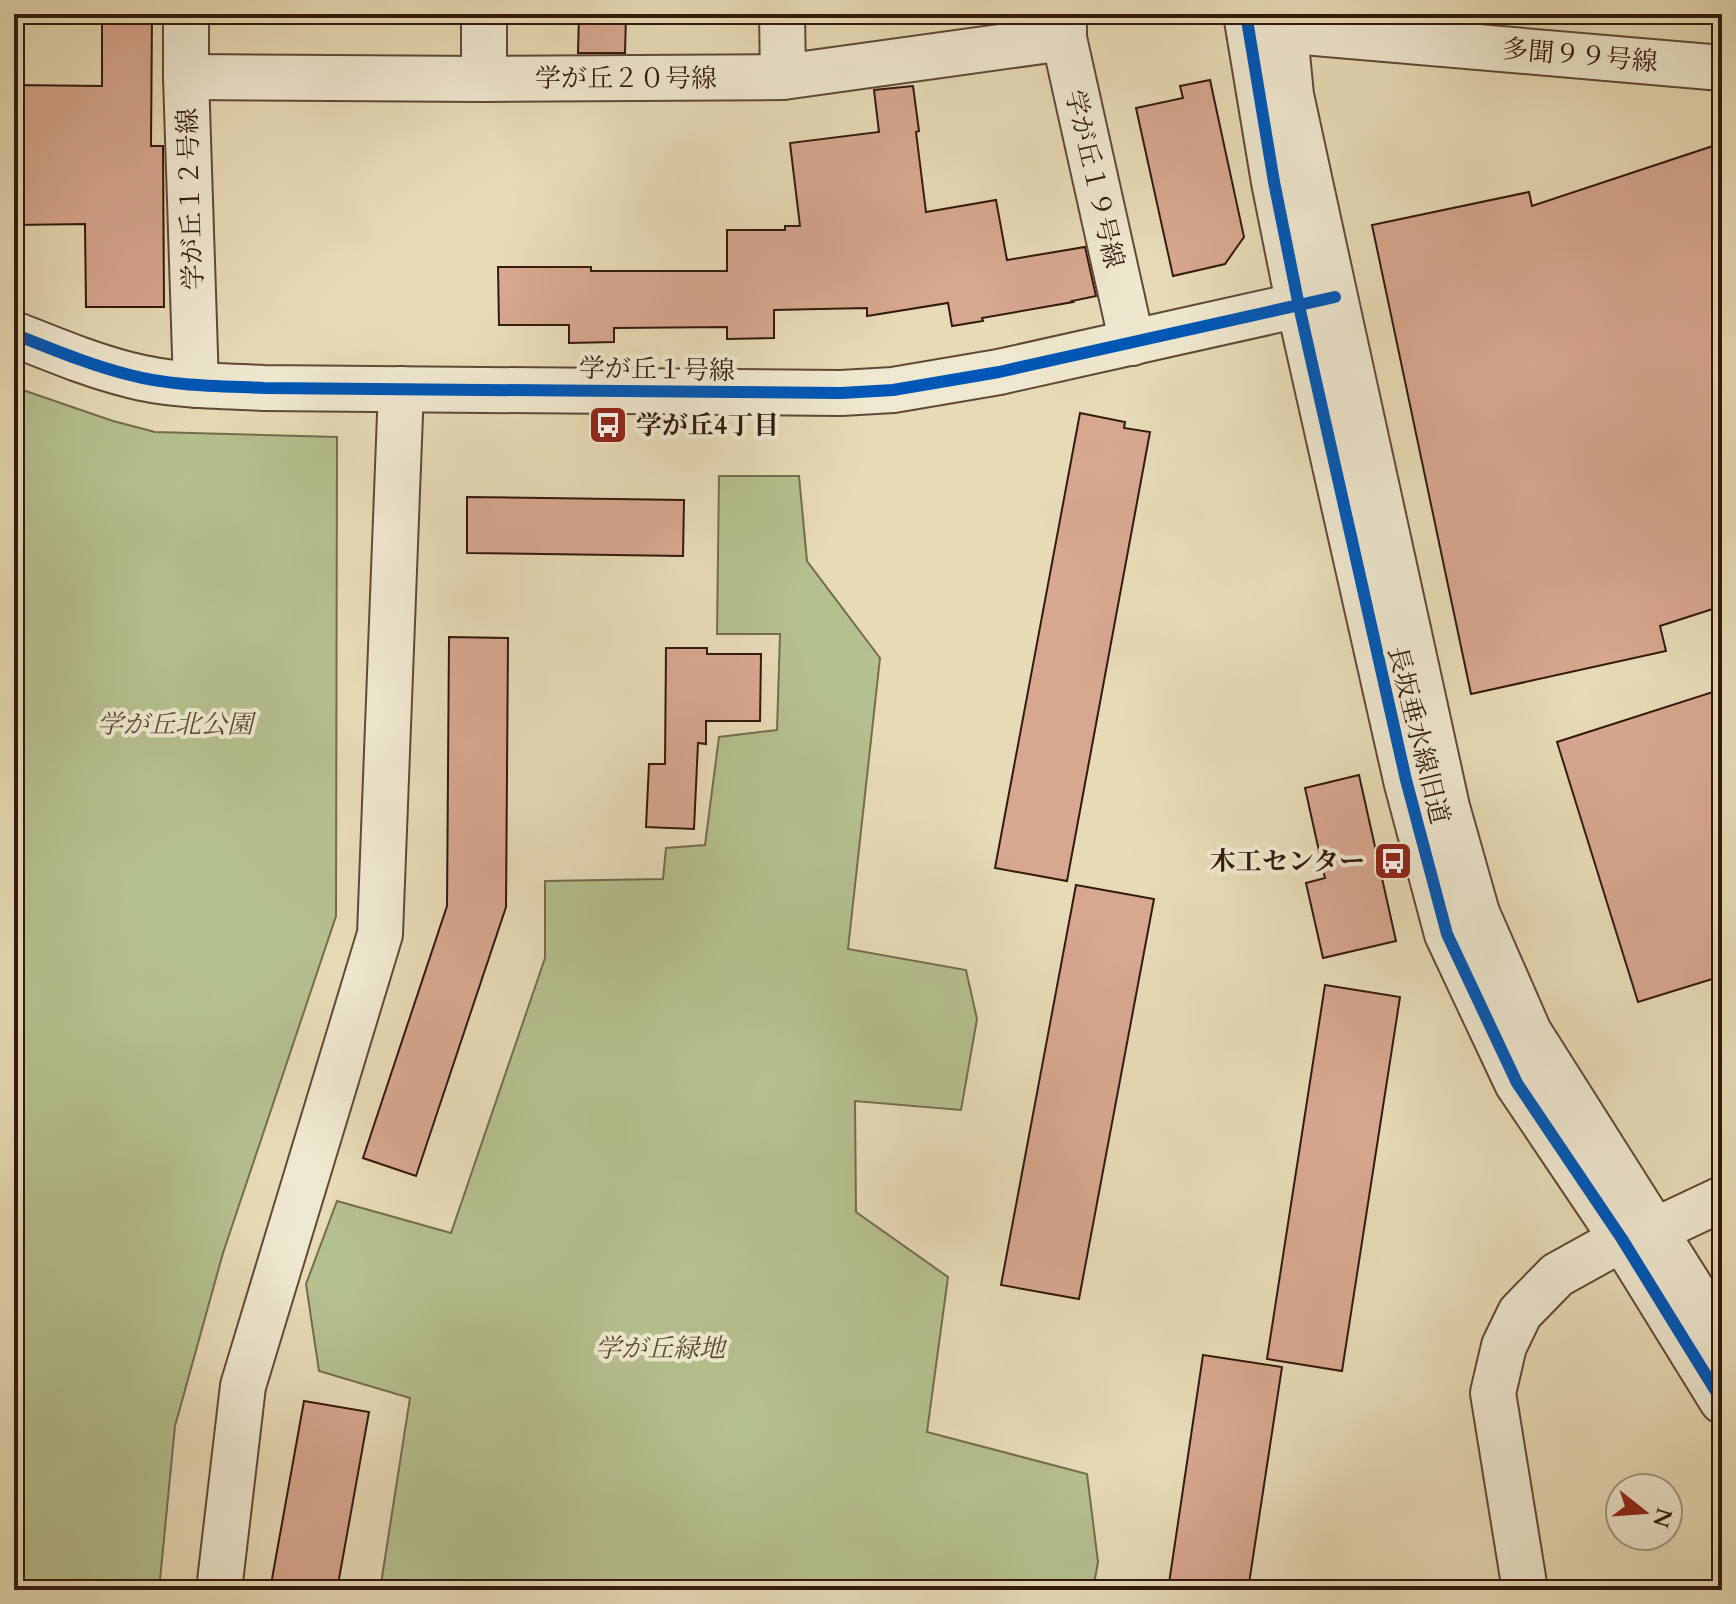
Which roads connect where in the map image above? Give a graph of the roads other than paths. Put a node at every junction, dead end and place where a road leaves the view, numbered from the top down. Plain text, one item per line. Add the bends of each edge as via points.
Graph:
1 (186, 14) edge
2 (484, 14) edge
3 (782, 14) edge
4 (1265, 21) edge
5 (1064, 26) edge
6 (1722, 68) edge
7 (186, 77) junction
8 (783, 77) junction
9 (484, 79) junction
10 (1317, 302) junction
11 (14, 334) edge
12 (1132, 343) junction
13 (196, 385) junction
14 (401, 389) junction
15 (1722, 1199) edge
16 (1638, 1235) junction
17 (1722, 1337) edge
18 (1722, 1401) edge
19 (219, 1590) edge
20 (1525, 1590) edge

1 - 7 street, 学が丘１２号線
2 - 9 street
3 - 8 street
4 - 6 street, 多聞９９号線
4 - 10 street, 長坂垂水線旧道 via 1274,182
5 - 8 street, 学が丘２０号線
5 - 12 street, 学が丘１９号線
7 - 9 street, 学が丘２０号線
7 - 13 street, 学が丘１２号線
8 - 9 street, 学が丘２０号線
10 - 12 street, 学が丘１号線
10 - 16 street, 長坂垂水線旧道 via 1477,913 1529,1032
11 - 13 street, 学が丘１号線 via 133,376
12 - 14 street, 学が丘１号線 via 893,390
13 - 14 street, 学が丘１号線
14 - 19 street via 380,934 243,1386
15 - 16 street
16 - 17 street, 長坂垂水線旧道
16 - 18 street, 長坂垂水線旧道
16 - 20 street via 1557,1275 1520,1313 1504,1346 1493,1393

